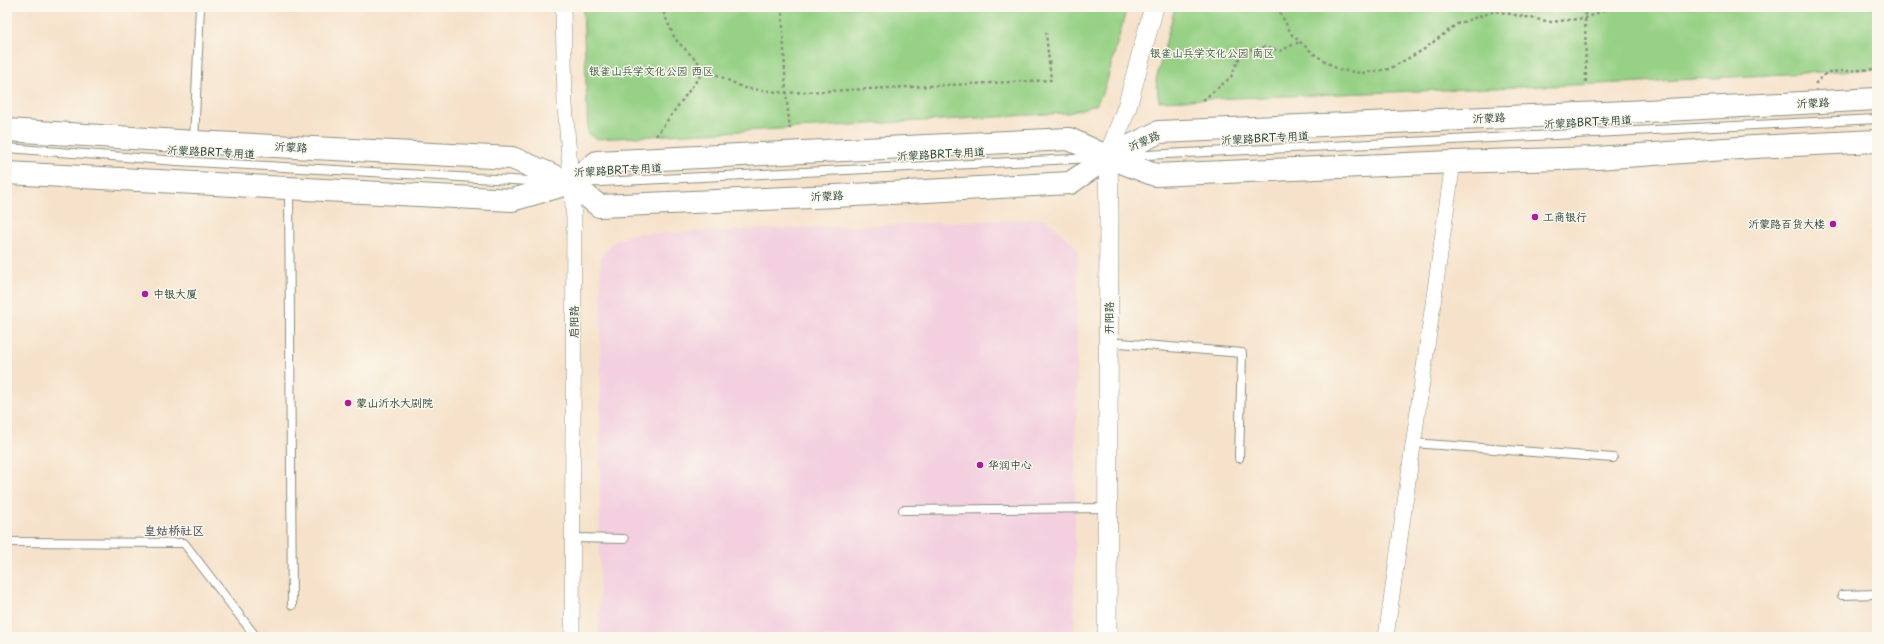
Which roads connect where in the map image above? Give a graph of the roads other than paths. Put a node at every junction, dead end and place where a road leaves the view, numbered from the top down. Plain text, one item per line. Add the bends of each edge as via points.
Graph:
1 (200, 7) edge
2 (562, 7) edge
3 (1154, 7) edge
4 (1877, 99) edge
5 (1877, 119) edge
6 (7, 130) edge
7 (194, 142) junction
8 (1877, 142) edge
9 (7, 148) edge
10 (1108, 158) junction
11 (1454, 162) junction
12 (7, 173) edge
13 (571, 183) junction
14 (289, 187) junction
15 (1108, 342) junction
16 (1413, 443) junction
17 (1239, 458) dead end
18 (1613, 458) dead end
19 (1108, 508) junction
20 (903, 510) dead end
21 (573, 538) junction
22 (624, 539) dead end
23 (7, 542) edge
24 (1877, 594) edge
25 (1842, 595) dead end
26 (292, 605) dead end
27 (256, 637) edge
28 (572, 637) edge
29 (1107, 637) edge
30 (1386, 637) edge

1 - 7 lane
2 - 13 street, 启阳路 via 565,105
3 - 10 street, 开阳路 via 1127,107
4 - 10 main road, 沂蒙路 via 1159,132
5 - 10 lane, 沂蒙路BRT专用道
6 - 7 main road, 沂蒙路
7 - 13 main road, 沂蒙路 via 512,158
8 - 11 main road, 沂蒙路 via 1754,147 1597,158
9 - 13 lane, 沂蒙路BRT专用道 via 177,161
10 - 11 main road, 沂蒙路 via 1155,175
10 - 13 main road, 沂蒙路 via 1069,139 597,162
10 - 13 main road, 沂蒙路 via 1070,183 836,196 599,206
10 - 15 street, 开阳路
11 - 16 street
12 - 14 main road, 沂蒙路
13 - 14 main road, 沂蒙路 via 512,200
13 - 21 street, 启阳路 via 574,223
14 - 26 lane
15 - 17 lane via 1242,353
15 - 19 street, 开阳路
16 - 18 lane
16 - 30 street
19 - 20 lane
19 - 29 street, 开阳路
21 - 22 lane
21 - 28 street, 启阳路
23 - 27 lane via 184,543
24 - 25 lane

